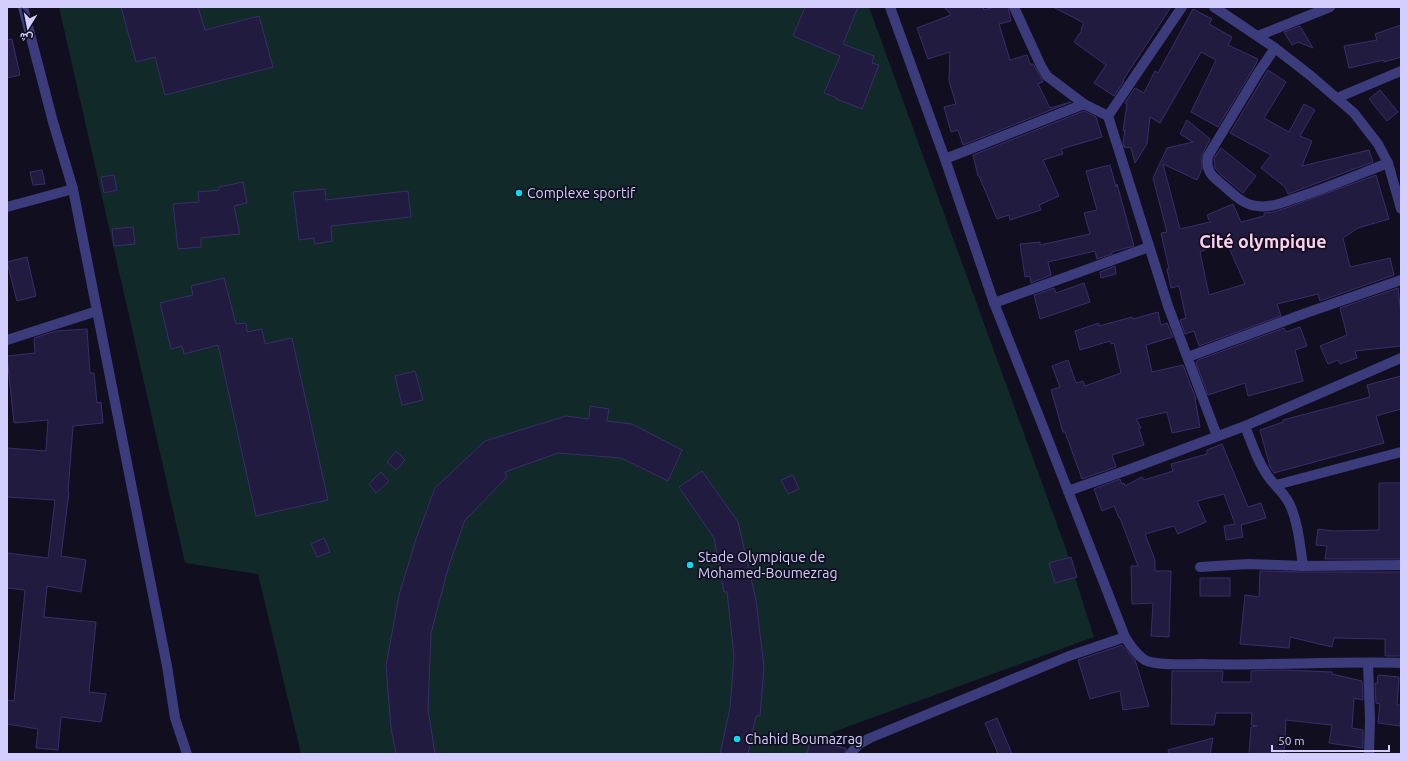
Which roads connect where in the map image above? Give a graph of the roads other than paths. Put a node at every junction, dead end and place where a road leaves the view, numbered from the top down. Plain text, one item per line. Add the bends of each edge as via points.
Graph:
1 (23, 7) edge
2 (890, 7) edge
3 (1014, 7) edge
4 (1182, 7) edge
5 (1214, 7) edge
6 (1330, 7) edge
7 (1258, 36) junction
8 (1275, 48) junction
9 (1401, 71) edge
10 (1337, 98) junction
11 (1084, 104) junction
12 (1108, 116) junction
13 (945, 159) junction
14 (1388, 163) junction
15 (73, 189) junction
16 (7, 207) edge
17 (1401, 208) edge
18 (1149, 247) junction
19 (1401, 280) edge
20 (994, 303) junction
21 (97, 311) junction
22 (7, 340) edge
23 (1188, 357) junction
24 (1401, 358) edge
25 (1245, 426) junction
26 (1217, 436) junction
27 (1401, 452) edge
28 (1276, 485) junction
29 (1068, 491) junction
30 (1401, 565) edge
31 (1303, 566) junction
32 (1200, 567) dead end
33 (1124, 637) junction
34 (1368, 663) junction
35 (1401, 663) edge
36 (187, 754) edge
37 (850, 754) edge
38 (1369, 754) edge

1 - 15 street
2 - 13 street
3 - 11 street via 1047,76
4 - 12 street
5 - 7 street
6 - 7 street
7 - 8 street
8 - 10 street
8 - 14 street via 1208,156 1208,169 1212,176 1237,198 1257,206 1267,206 1324,189
9 - 10 street
10 - 14 street via 1354,113 1378,144
11 - 12 street
11 - 13 street
12 - 18 street
13 - 20 street
14 - 17 street
15 - 16 street
15 - 21 street
18 - 20 street
18 - 23 street
19 - 23 street
20 - 29 street
21 - 22 street
21 - 36 street via 176,718
23 - 26 street
24 - 25 street
25 - 26 street
25 - 28 street via 1260,464
26 - 29 street
27 - 28 street
28 - 31 street via 1294,515
29 - 33 street
30 - 31 street
31 - 32 street via 1248,564
33 - 34 street via 1140,657 1161,663
33 - 37 street via 1069,656 870,738 859,744
34 - 35 street
34 - 38 street

